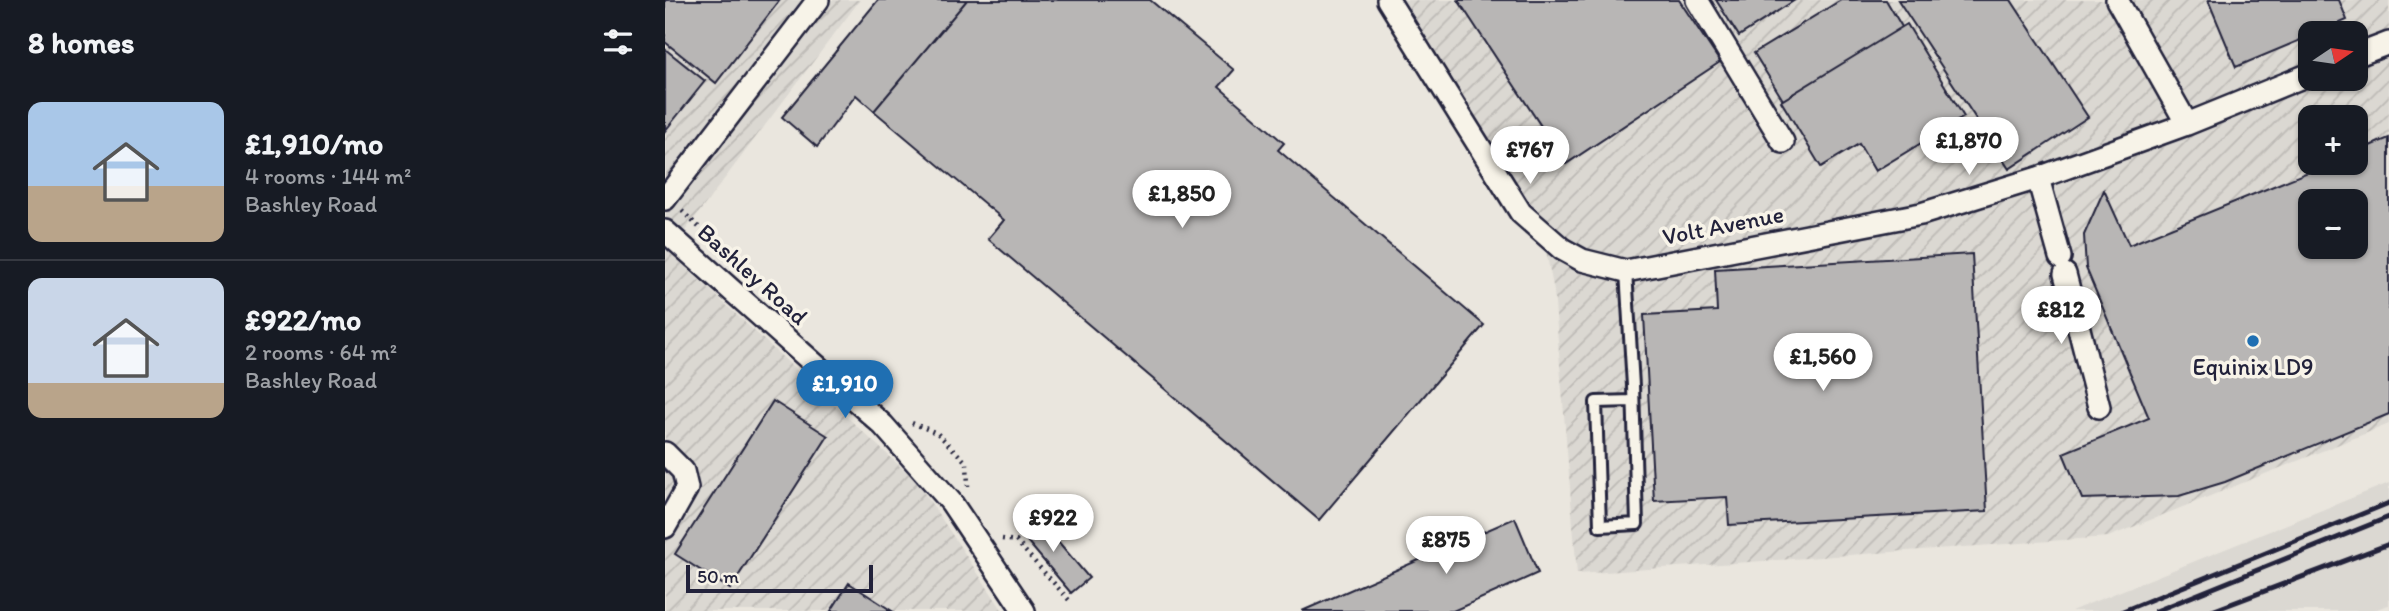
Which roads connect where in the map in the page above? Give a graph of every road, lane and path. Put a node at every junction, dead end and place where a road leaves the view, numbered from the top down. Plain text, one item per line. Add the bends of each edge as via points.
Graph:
1 (818, 0) edge
2 (1388, 0) edge
3 (1697, 0) edge
4 (2117, 0) edge
5 (2389, 43) edge
6 (2368, 51) edge
7 (2298, 79) edge
8 (2187, 124) junction
9 (1783, 142) dead end
10 (2038, 177) junction
11 (665, 199) edge
12 (684, 213) dead end
13 (665, 231) edge
14 (709, 236) dead end
15 (1626, 271) junction
16 (1633, 401) junction
17 (2099, 407) dead end
18 (665, 453) edge
19 (665, 527) edge
20 (1024, 611) edge

1 - 11 street
2 - 15 street, Volt Avenue via 1521,213 1562,249 1582,260
3 - 9 street
4 - 8 street
5 - 6 street
7 - 8 street, Volt Avenue
8 - 10 street, Volt Avenue
10 - 15 street, Volt Avenue via 1921,214
10 - 17 street
12 - 14 path
13 - 20 street, Bashley Road via 883,425 951,502
15 - 16 lane
16 - 16 lane via 1637,524 1600,526 1596,402
18 - 19 street via 683,471 687,488

